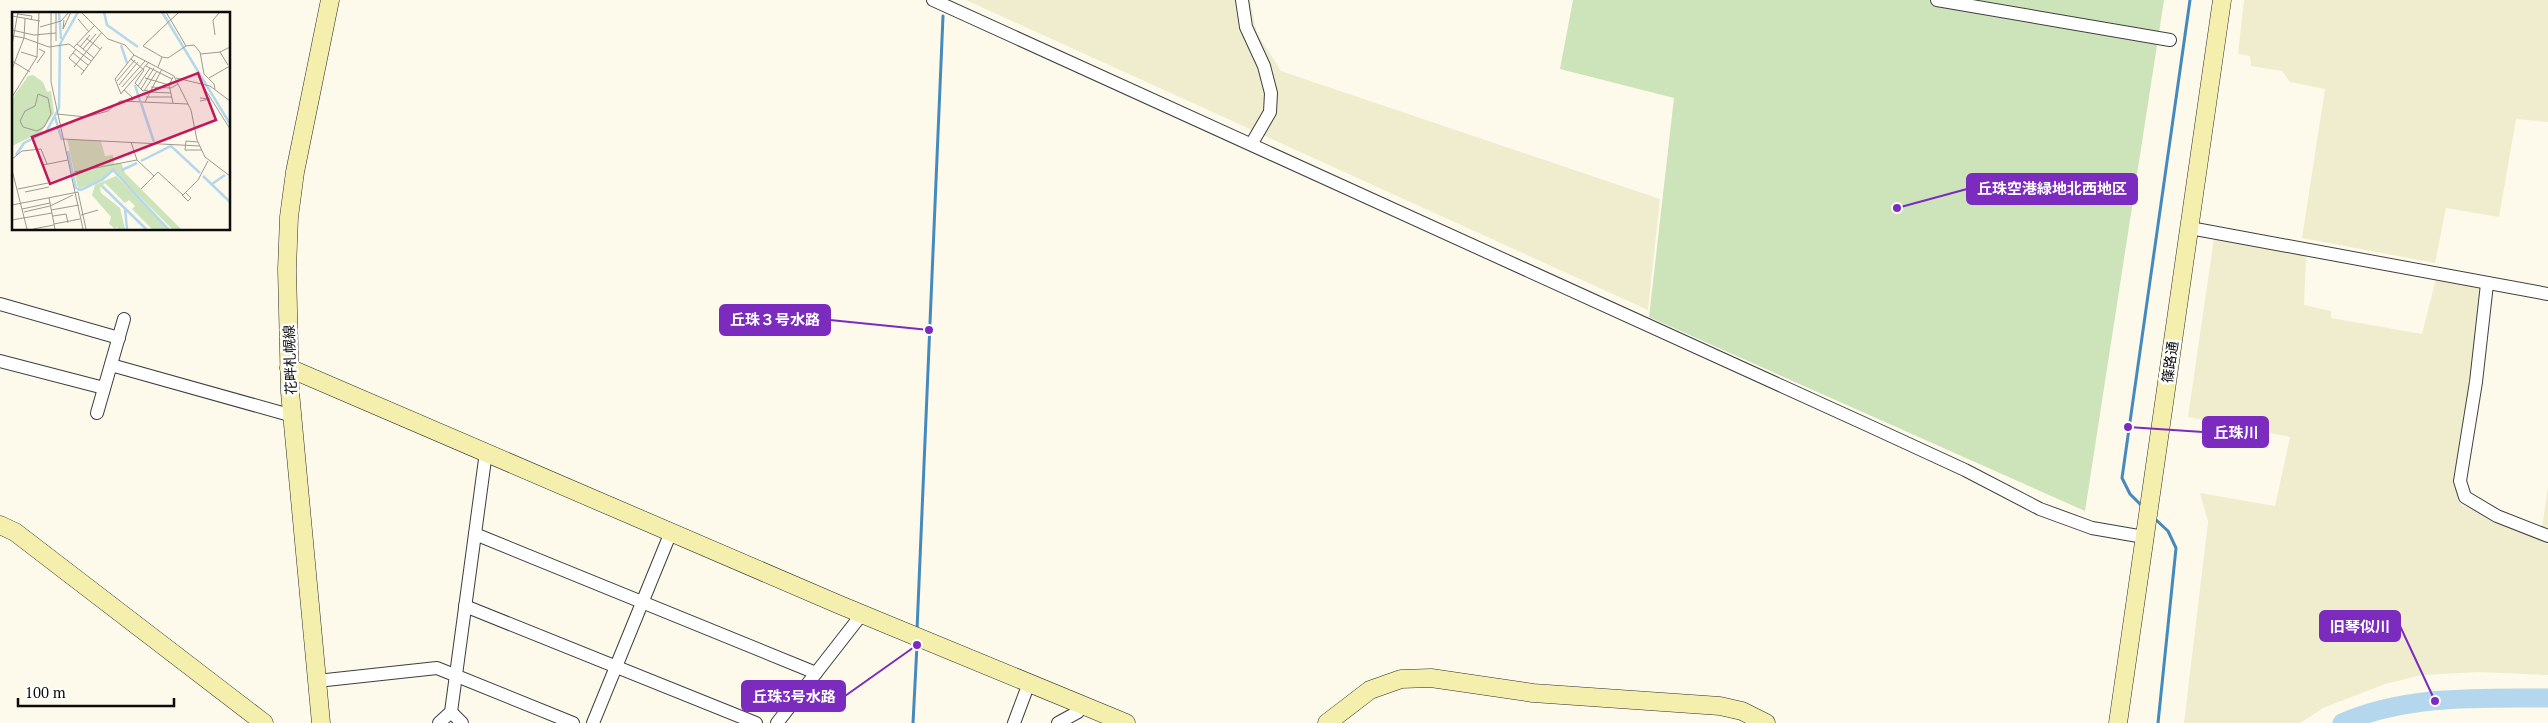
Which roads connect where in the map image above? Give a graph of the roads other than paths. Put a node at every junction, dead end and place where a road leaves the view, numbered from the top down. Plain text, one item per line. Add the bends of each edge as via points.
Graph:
1 (330, 0) edge
2 (933, 0) edge
3 (1242, 0) edge
4 (1936, 0) edge
5 (2222, 0) edge
6 (2170, 40) dead end
7 (1252, 143) junction
8 (2190, 228) junction
9 (2487, 284) junction
10 (2548, 294) edge
11 (0, 304) edge
12 (124, 319) dead end
13 (119, 338) junction
14 (0, 361) edge
15 (111, 365) junction
16 (289, 368) junction
17 (104, 388) junction
18 (96, 413) dead end
19 (293, 416) junction
20 (486, 452) junction
21 (0, 525) edge
22 (671, 532) junction
23 (2145, 532) junction
24 (475, 534) junction
25 (2548, 536) edge
26 (642, 603) junction
27 (465, 606) junction
28 (862, 614) junction
29 (617, 665) junction
30 (816, 673) junction
31 (456, 674) junction
32 (317, 680) junction
33 (1029, 683) junction
34 (1081, 704) junction
35 (451, 712) junction
36 (264, 723) edge
37 (321, 723) edge
38 (439, 723) edge
39 (462, 723) edge
40 (573, 723) edge
41 (593, 723) edge
42 (756, 723) edge
43 (777, 723) edge
44 (1014, 723) edge
45 (1058, 723) edge
46 (1126, 723) edge
47 (1327, 723) edge
48 (1766, 723) edge
49 (2118, 723) edge

1 - 16 street, 花畔札幌線 via 289,217
2 - 7 street
3 - 7 street via 1246,27 1264,66 1271,93 1270,112
4 - 6 street
5 - 8 street, 篠路通
7 - 23 street via 1956,466 2040,509 2092,528
8 - 9 street
8 - 23 street, 篠路通
9 - 10 street
9 - 25 street via 2460,481 2465,497 2497,516
11 - 13 street
12 - 13 street
13 - 15 street
14 - 17 street
15 - 17 street
15 - 19 street
16 - 19 street, 花畔札幌線
16 - 20 street
17 - 18 street
19 - 32 street, 花畔札幌線
20 - 22 street
20 - 24 street
21 - 36 street via 15,532
22 - 26 street
22 - 28 street
23 - 49 street, 篠路通
24 - 26 street
24 - 27 street
26 - 29 street
26 - 30 street
27 - 29 street
27 - 31 street
28 - 30 street
28 - 33 street
29 - 41 street
29 - 42 street
30 - 43 street
31 - 32 street via 437,668
31 - 35 street
31 - 40 street
32 - 37 street, 花畔札幌線
33 - 34 street
33 - 44 street
34 - 45 street via 1078,712
34 - 46 street
35 - 38 street
35 - 39 street
47 - 48 street via 1370,690 1401,679 1431,678 1533,693 1720,706 1742,711

